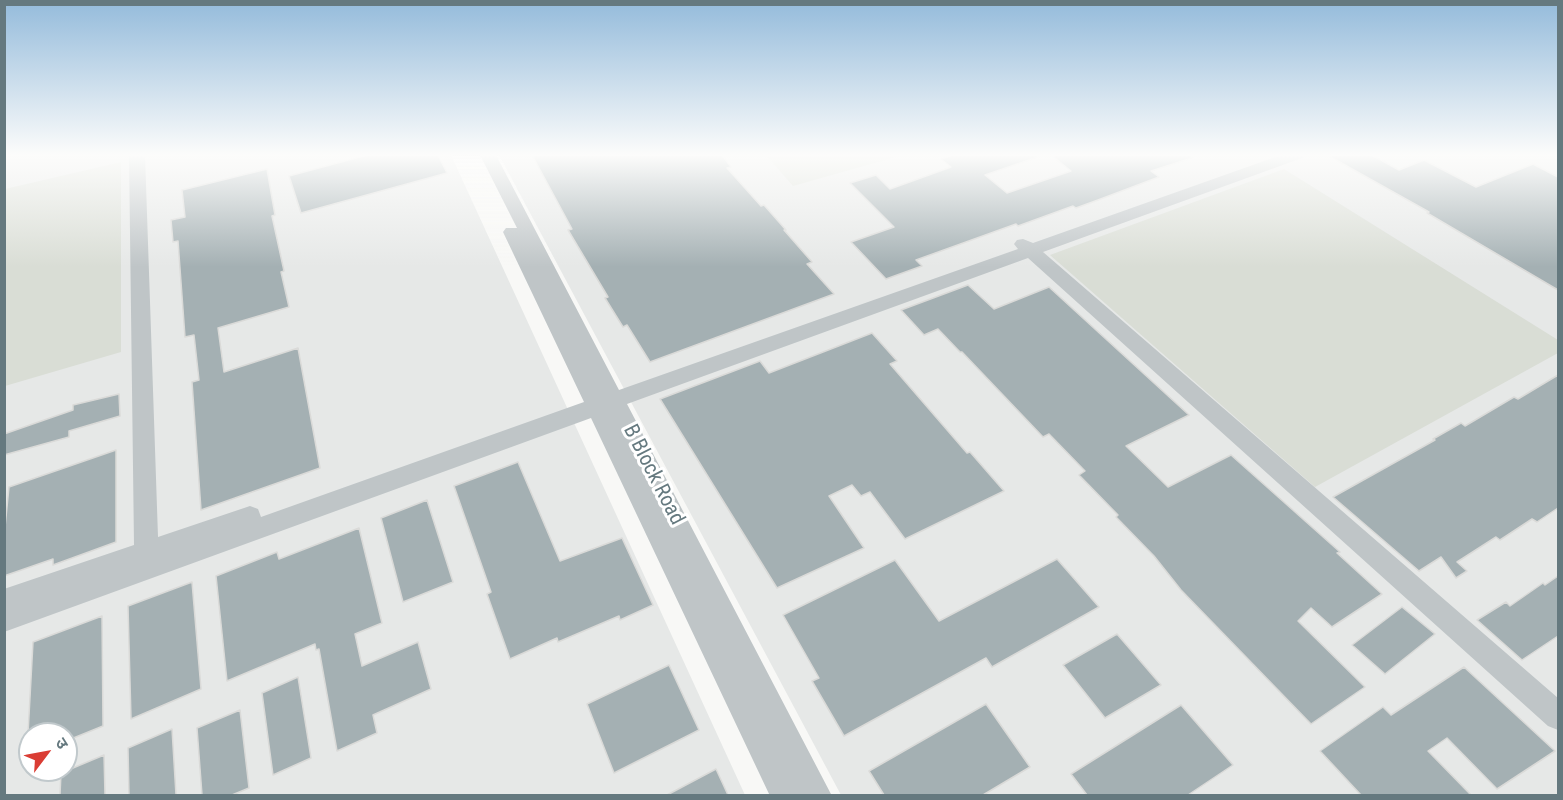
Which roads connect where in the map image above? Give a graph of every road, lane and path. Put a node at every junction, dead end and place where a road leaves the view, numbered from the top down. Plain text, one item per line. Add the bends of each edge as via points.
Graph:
1 (138, 192) edge
2 (494, 192) edge
3 (506, 192) edge
4 (1171, 192) edge
5 (1187, 192) edge
6 (1027, 247) junction
7 (603, 397) junction
8 (147, 560) junction
9 (4, 601) edge
10 (4, 620) edge
11 (1558, 716) edge
12 (786, 795) edge
13 (817, 795) edge

1 - 8 street
2 - 7 street, B Block Road
3 - 7 street, B Block Road
4 - 6 street
5 - 6 street
6 - 7 street
6 - 11 street
7 - 8 street
7 - 12 street, B Block Road
7 - 13 street, B Block Road
8 - 9 street
8 - 10 street

